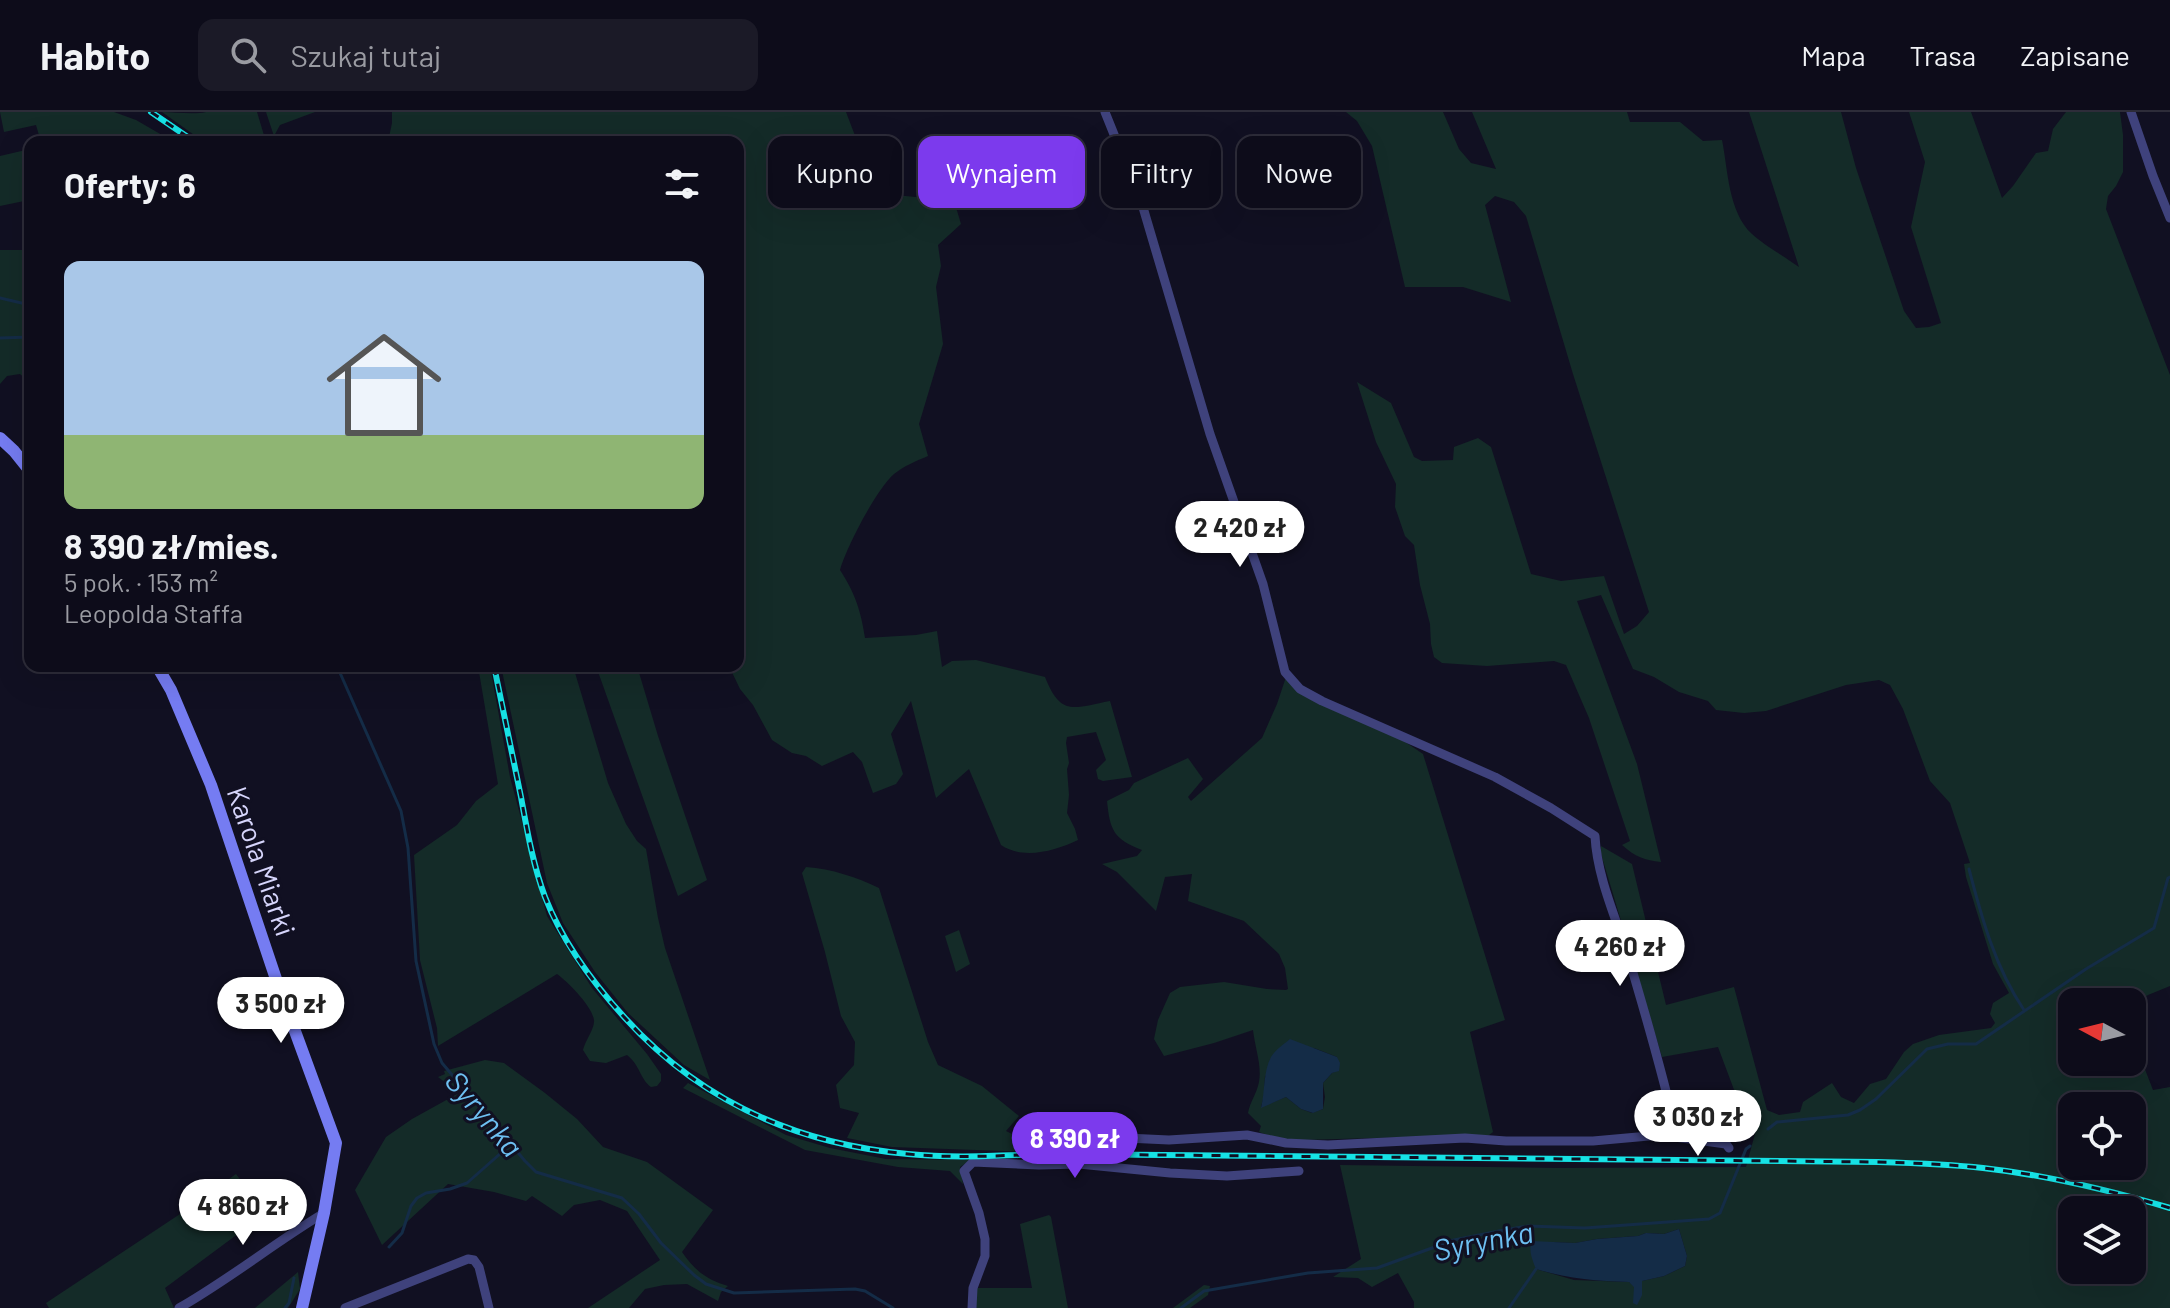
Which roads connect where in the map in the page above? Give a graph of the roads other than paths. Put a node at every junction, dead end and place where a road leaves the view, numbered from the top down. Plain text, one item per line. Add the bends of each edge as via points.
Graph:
1 (1105, 112) edge
2 (2131, 112) edge
3 (2170, 218) edge
4 (0, 438) edge
5 (24, 464) edge
6 (160, 672) edge
7 (1677, 1136) junction
8 (1729, 1148) dead end
9 (1053, 1164) junction
10 (1299, 1171) dead end
11 (324, 1213) junction
12 (357, 1306) edge
13 (179, 1308) edge
14 (302, 1308) edge
15 (345, 1308) edge
16 (489, 1308) edge
17 (972, 1308) edge

1 - 7 street via 1142,204 1210,434 1263,584 1285,672 1300,689 1322,701 1495,777 1595,836
2 - 3 street
4 - 5 street
6 - 11 street, Karola Miarki via 211,785 336,1143
7 - 8 street
7 - 9 street via 1328,1145 1247,1135 1169,1140 1083,1136 1056,1141
9 - 10 street via 1227,1176
9 - 17 street via 973,1162 964,1171 985,1239
11 - 13 street
11 - 14 street, Karola Miarki
12 - 15 street
12 - 16 street via 468,1259 479,1267

